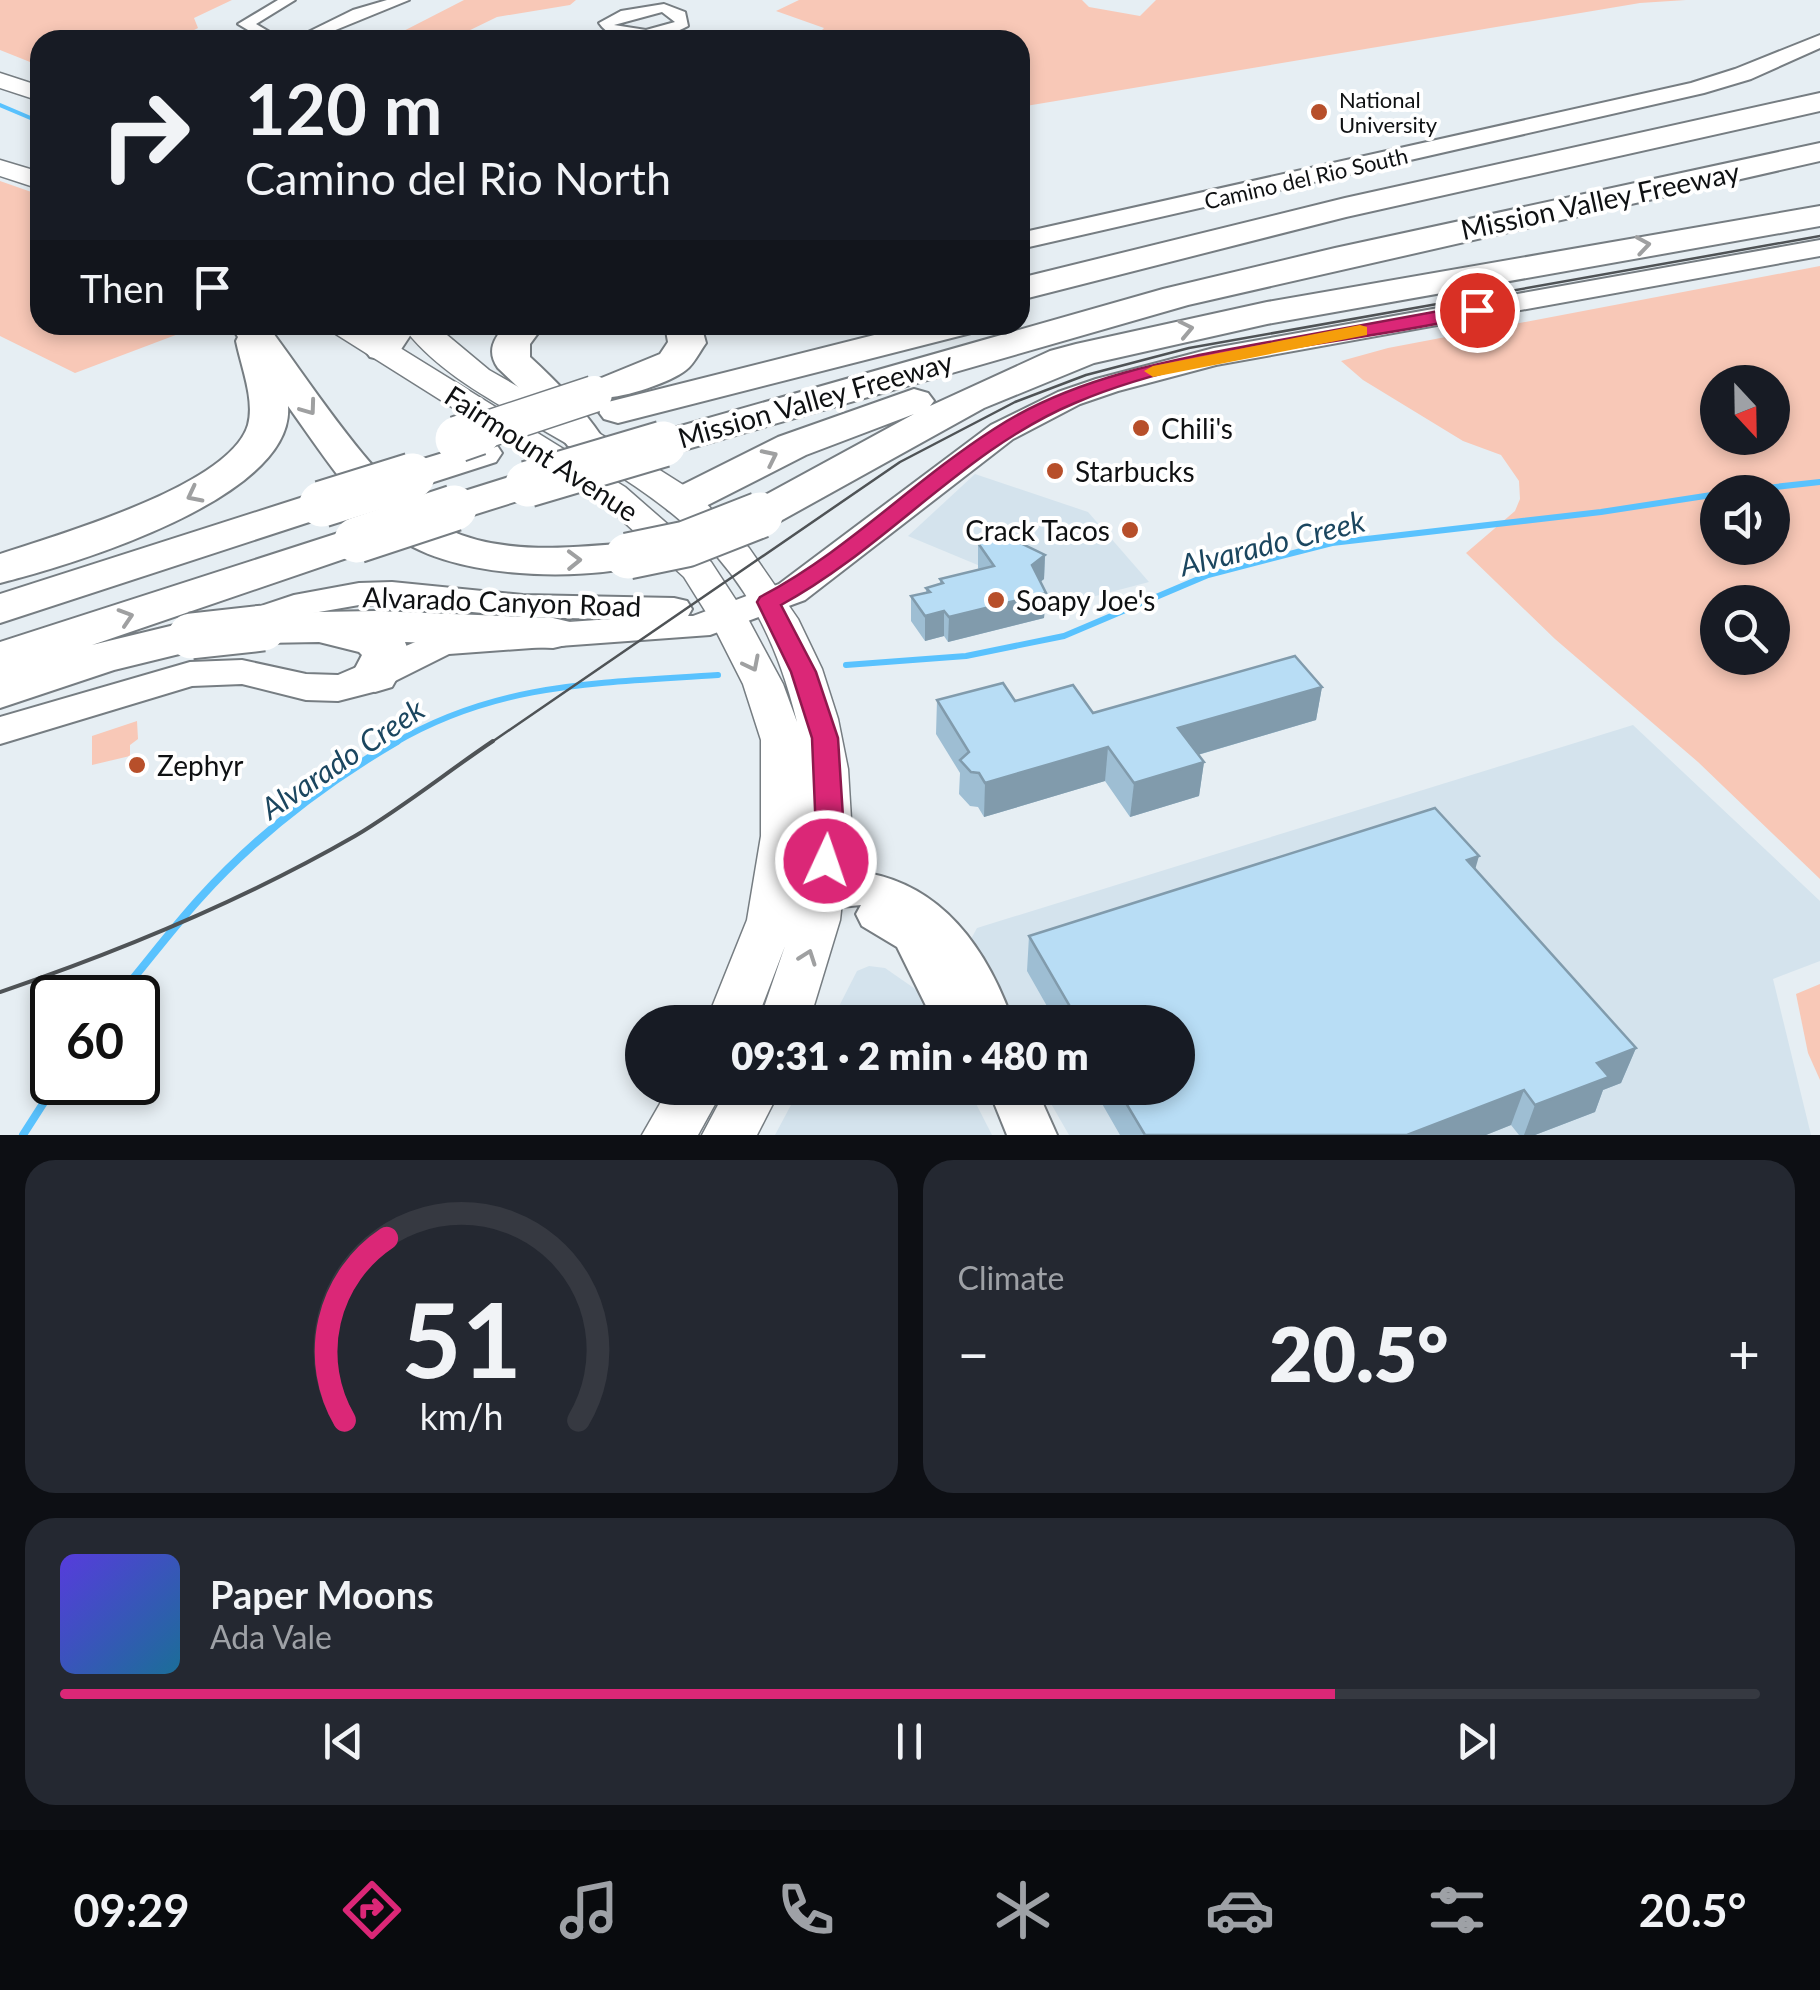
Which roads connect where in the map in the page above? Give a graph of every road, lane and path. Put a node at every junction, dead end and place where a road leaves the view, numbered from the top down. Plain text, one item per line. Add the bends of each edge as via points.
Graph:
1 (288, 0) edge
2 (402, 0) edge
3 (257, 30) edge
4 (321, 30) edge
5 (1820, 40) edge
6 (1820, 74) edge
7 (0, 80) edge
8 (30, 90) edge
9 (1815, 110) edge
10 (0, 150) edge
11 (1820, 152) edge
12 (30, 158) edge
13 (1548, 160) junction
14 (0, 168) edge
15 (1820, 173) edge
16 (30, 178) edge
17 (1820, 192) edge
18 (1556, 209) junction
19 (1815, 226) edge
20 (1030, 238) edge
21 (1152, 254) junction
22 (1030, 267) edge
23 (1030, 286) edge
24 (1176, 297) junction
25 (1030, 307) edge
26 (251, 335) edge
27 (256, 335) edge
28 (428, 335) edge
29 (517, 335) edge
30 (685, 335) edge
31 (856, 335) edge
32 (912, 335) edge
33 (391, 337) edge
34 (1091, 352) junction
35 (606, 402) junction
36 (582, 437) junction
37 (682, 501) junction
38 (0, 569) edge
39 (0, 610) edge
40 (748, 610) junction
41 (277, 627) junction
42 (553, 633) junction
43 (186, 652) junction
44 (0, 659) edge
45 (375, 676) junction
46 (0, 692) edge
47 (0, 728) edge
48 (822, 889) junction
49 (774, 900) junction
50 (737, 1005) edge
51 (790, 1005) edge
52 (949, 1005) edge
53 (980, 1005) edge
54 (688, 1105) edge
55 (746, 1105) edge
56 (669, 1135) edge
57 (730, 1135) edge

1 - 3 street via 245,24
2 - 4 street
5 - 20 street, Camino del Rio South via 1696,88
6 - 13 highway via 1708,116
7 - 8 main road
9 - 13 highway
9 - 25 highway, Mission Valley Freeway
10 - 12 main road
11 - 18 highway, Mission Valley Freeway
13 - 21 highway
14 - 16 main road
15 - 18 highway
17 - 24 highway via 1266,289
18 - 24 highway, Mission Valley Freeway
34 -> 19 highway via 1495,270
19 - 40 street, Alvarado Canyon Road via 1214,358 1069,398 1002,432 815,578
21 - 22 highway
21 - 23 highway
44 -> 24 highway, Mission Valley Freeway, bridge via 528,484
26 -> 38 highway via 268,425 240,467 186,500
27 -> 34 highway, bridge via 341,452 409,526 458,547 576,560 686,544 760,515 954,408
28 - 36 main road, Fairmount Avenue via 468,373
29 - 36 highway via 511,360
30 - 35 highway via 672,362
31 - 35 highway
32 - 35 highway, Mission Valley Freeway
33 - 40 main road, Fairmount Avenue via 613,494
37 -> 34 highway via 867,416
35 - 39 highway, Mission Valley Freeway, bridge
36 - 37 main road, Fairmount Avenue
37 - 40 main road, Fairmount Avenue via 729,546
40 - 42 street, Alvarado Canyon Road via 679,630
40 - 43 street, Alvarado Canyon Road via 554,608 359,594 268,613
40 - 48 main road, Fairmount Avenue via 804,672 825,738 830,833
40 -> 49 main road, Fairmount Avenue via 782,740 784,836
41 - 42 highway
41 - 43 highway, bridge
41 - 45 highway via 354,635 384,646
42 - 45 street, Alvarado Canyon Road via 441,643
43 - 45 street, Alvarado Canyon Road via 323,689
43 - 46 highway via 100,658
43 - 47 street, Alvarado Canyon Road
48 - 49 street
51 -> 48 main road, Fairmount Avenue via 817,932
48 - 52 street via 906,927
48 - 53 street via 894,895 920,908 946,938
49 - 50 main road, Fairmount Avenue
54 - 56 main road
55 - 57 main road

